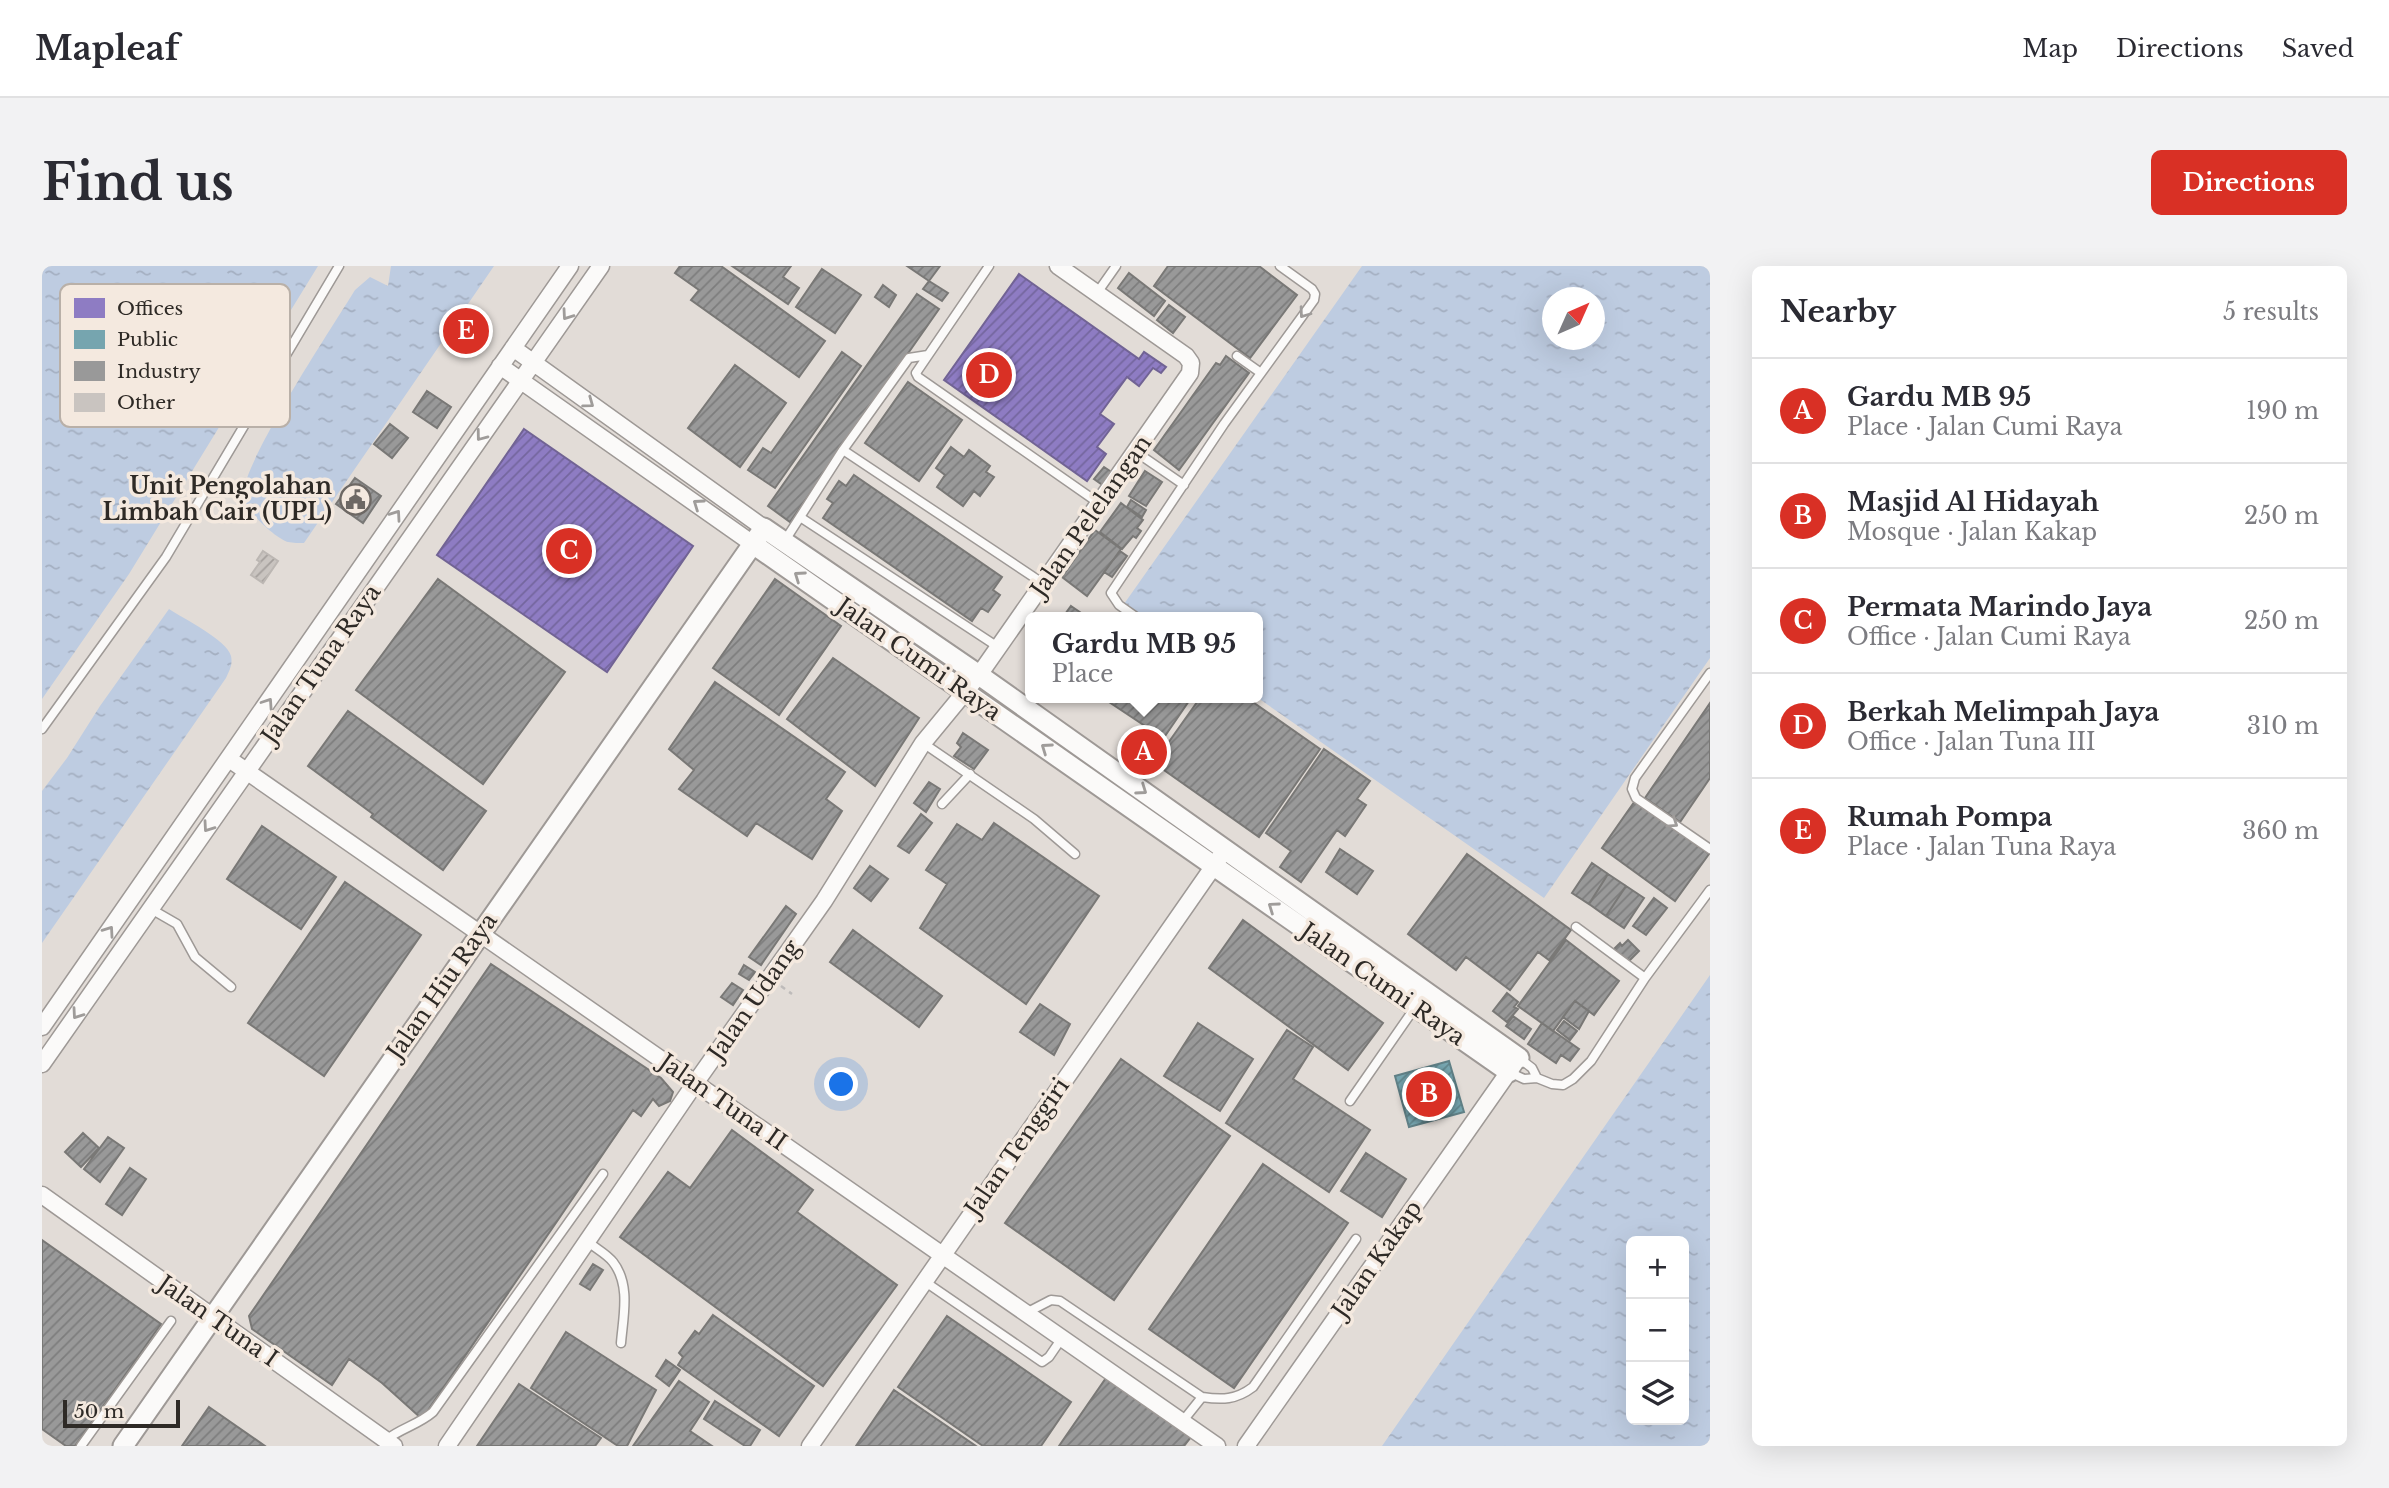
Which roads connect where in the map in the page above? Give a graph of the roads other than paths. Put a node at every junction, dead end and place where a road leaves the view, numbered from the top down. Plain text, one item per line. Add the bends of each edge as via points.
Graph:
1 (339, 266) edge
2 (570, 266) edge
3 (601, 266) edge
4 (989, 266) edge
5 (1058, 266) edge
6 (1116, 266) edge
7 (1280, 266) edge
8 (1097, 293) junction
9 (290, 348) edge
10 (513, 348) junction
11 (928, 355) junction
12 (1237, 356) dead end
13 (534, 363) junction
14 (500, 366) junction
15 (1261, 373) junction
16 (522, 382) junction
17 (615, 421) junction
18 (243, 427) edge
19 (604, 438) junction
20 (843, 450) junction
21 (1136, 452) junction
22 (434, 460) junction
23 (453, 473) junction
24 (1184, 485) junction
25 (1100, 504) junction
26 (800, 517) junction
27 (759, 536) junction
28 (784, 542) junction
29 (1044, 584) junction
30 (844, 595) junction
31 (336, 603) junction
32 (1129, 612) edge
33 (356, 615) junction
34 (898, 620) junction
35 (889, 638) junction
36 (998, 648) junction
37 (1710, 673) edge
38 (979, 675) junction
39 (966, 691) junction
40 (42, 729) edge
41 (923, 743) junction
42 (1078, 757) junction
43 (229, 759) junction
44 (246, 771) junction
45 (970, 774) junction
46 (942, 804) dead end
47 (1710, 849) edge
48 (1075, 854) dead end
49 (1220, 858) junction
50 (1710, 890) edge
51 (151, 909) junction
52 (1576, 927) dead end
53 (480, 933) junction
54 (80, 973) junction
55 (1645, 978) junction
56 (97, 985) junction
57 (231, 987) dead end
58 (1421, 1000) junction
59 (42, 1027) edge
60 (42, 1064) edge
61 (1514, 1065) junction
62 (1537, 1078) junction
63 (696, 1082) junction
64 (1350, 1101) dead end
65 (603, 1174) dead end
66 (42, 1195) edge
67 (1356, 1239) dead end
68 (587, 1241) junction
69 (942, 1255) junction
70 (924, 1281) junction
71 (1026, 1313) junction
72 (211, 1316) junction
73 (171, 1321) dead end
74 (1062, 1338) junction
75 (621, 1343) dead end
76 (1202, 1397) junction
77 (1182, 1422) junction
78 (390, 1443) edge
79 (816, 1443) edge
80 (82, 1446) edge
81 (123, 1446) edge
82 (447, 1446) edge
83 (1217, 1446) edge
84 (1246, 1446) edge

1 - 9 lane
2 - 10 street, Jalan Tuna Raya
3 -> 13 street, Jalan Tuna Raya
4 - 11 lane
5 - 8 street
6 - 8 lane
7 -> 15 lane via 1312,289 1314,300
8 - 21 street, Jalan Pelelangan via 1191,363 1190,373
10 - 13 street, Jalan Cumi Raya
10 - 14 street, Jalan Tuna Raya
11 - 20 lane via 909,358
11 - 25 lane via 917,370 918,377
12 - 15 lane
13 - 16 street, Jalan Tuna Raya
13 -> 17 street, Jalan Cumi Raya
14 - 16 street, Jalan Cumi Raya
14 - 22 street, Jalan Tuna Raya
15 - 24 lane
16 - 19 street, Jalan Cumi Raya
16 -> 23 street, Jalan Tuna Raya
17 - 19 street
17 - 27 street, Jalan Cumi Raya
18 - 40 lane via 166,557
27 -> 19 street, Jalan Cumi Raya
20 - 26 lane
20 - 29 lane
21 - 24 lane
21 - 25 street, Jalan Pelelangan
22 - 23 street
31 -> 22 street, Jalan Tuna Raya
23 - 33 street, Jalan Tuna Raya
24 - 32 lane via 1111,593
25 - 29 street, Jalan Pelelangan
26 - 28 lane
26 - 36 lane
27 - 28 street, Jalan Cumi Raya
30 -> 27 street, Jalan Cumi Raya
27 - 53 street, Jalan Hiu Raya
28 - 30 street, Jalan Cumi Raya
29 - 36 street, Jalan Pelelangan
30 - 34 street, Jalan Cumi Raya
30 - 35 street, Jalan Cumi Raya
31 - 33 street
43 -> 31 street, Jalan Tuna Raya
33 - 44 street, Jalan Tuna Raya
34 - 35 street via 883,627
34 - 38 street, Jalan Cumi Raya
35 - 39 street, Jalan Cumi Raya
36 - 38 street, Jalan Pelelangan
37 -> 47 lane via 1635,778 1632,789 1636,798
38 - 39 street, Jalan Pelelangan
38 - 42 street, Jalan Cumi Raya
39 - 41 street, Jalan Udang
42 -> 39 street, Jalan Cumi Raya
41 - 45 lane
41 - 63 street, Jalan Udang via 824,901
42 - 49 street, Jalan Cumi Raya
43 - 44 street, Jalan Tuna II
54 -> 43 street, Jalan Tuna Raya
44 -> 51 street, Jalan Tuna Raya
44 - 53 street, Jalan Tuna II
45 - 46 lane
45 - 48 lane
49 - 58 street, Jalan Cumi Raya
49 - 69 street, Jalan Tenggiri
50 - 55 lane
51 - 56 street, Jalan Tuna Raya
51 - 57 lane via 177,924 195,957
52 - 55 lane
53 - 63 street, Jalan Tuna II
53 - 72 street, Jalan Hiu Raya
54 - 56 street
54 - 59 street, Jalan Tuna Raya
55 - 62 lane via 1591,1060 1573,1079 1563,1085
56 -> 60 street, Jalan Tuna Raya
58 - 61 street, Jalan Cumi Raya
58 - 64 lane
61 - 62 lane via 1532,1068
61 - 62 lane via 1524,1079
61 - 84 street, Jalan Kakap
63 - 68 street, Jalan Udang
63 - 69 street, Jalan Tuna II
65 - 78 lane via 433,1412 397,1431
66 - 72 street, Jalan Tuna I
67 - 76 lane via 1253,1387 1234,1399
68 - 75 lane via 612,1261 623,1280
68 - 82 street, Jalan Udang
69 - 70 street, Jalan Tenggiri
69 - 71 street, Jalan Tuna II
70 - 74 lane via 1042,1362
70 - 79 street, Jalan Tenggiri
71 - 74 street, Jalan Tuna II
71 - 76 lane via 1051,1300 1060,1301
72 - 78 street, Jalan Tuna I
72 - 81 street, Jalan Hiu Raya
73 - 80 lane
74 - 77 street, Jalan Tuna II
76 - 77 lane
77 - 83 street, Jalan Tuna II

